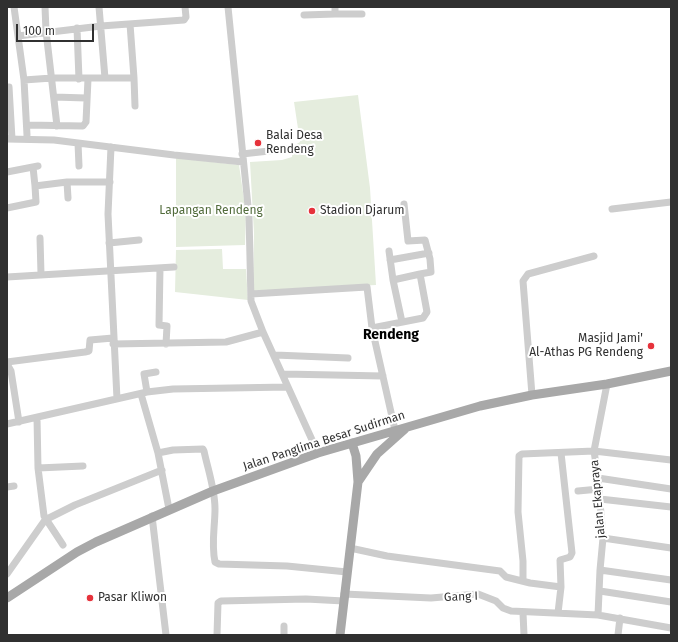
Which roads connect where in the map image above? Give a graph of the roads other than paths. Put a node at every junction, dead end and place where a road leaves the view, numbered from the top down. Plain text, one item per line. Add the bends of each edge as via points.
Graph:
1 (14, 7) edge
2 (45, 7) edge
3 (99, 7) edge
4 (185, 7) edge
5 (228, 7) edge
6 (335, 10) edge
7 (362, 14) dead end
8 (304, 15) dead end
9 (130, 24) junction
10 (101, 26) junction
11 (77, 28) junction
12 (46, 31) junction
13 (18, 36) junction
14 (52, 78) junction
15 (106, 78) junction
16 (134, 78) junction
17 (79, 79) junction
18 (88, 79) junction
19 (24, 80) junction
20 (9, 87) dead end
21 (54, 97) junction
22 (86, 98) junction
23 (135, 106) dead end
24 (27, 125) junction
25 (57, 126) junction
26 (27, 135) dead end
27 (10, 139) edge
28 (78, 143) junction
29 (112, 147) junction
30 (287, 149) dead end
31 (242, 158) junction
32 (79, 166) dead end
33 (7, 172) edge
34 (67, 182) junction
35 (110, 182) junction
36 (35, 186) junction
37 (68, 198) dead end
38 (671, 202) edge
39 (404, 204) dead end
40 (7, 208) edge
41 (612, 209) dead end
42 (40, 238) dead end
43 (140, 240) dead end
44 (109, 243) junction
45 (389, 251) dead end
46 (429, 252) junction
47 (594, 256) dead end
48 (390, 260) junction
49 (174, 267) dead end
50 (160, 268) junction
51 (111, 270) junction
52 (41, 274) junction
53 (420, 274) junction
54 (7, 277) edge
55 (393, 280) junction
56 (251, 294) junction
57 (402, 322) junction
58 (372, 328) junction
59 (263, 332) junction
60 (113, 341) junction
61 (166, 344) junction
62 (275, 355) junction
63 (348, 358) dead end
64 (7, 363) edge
65 (671, 371) edge
66 (156, 372) dead end
67 (284, 374) junction
68 (383, 376) junction
69 (607, 384) junction
70 (288, 387) junction
71 (144, 393) junction
72 (532, 395) junction
73 (7, 398) edge
74 (15, 398) junction
75 (117, 399) junction
76 (37, 418) junction
77 (19, 422) junction
78 (7, 424) edge
79 (410, 425) junction
80 (395, 430) junction
81 (352, 443) junction
82 (594, 451) junction
83 (158, 453) junction
84 (318, 453) junction
85 (560, 453) junction
86 (671, 460) edge
87 (83, 466) dead end
88 (38, 468) junction
89 (162, 470) junction
90 (598, 478) junction
91 (358, 482) junction
92 (599, 489) junction
93 (671, 489) edge
94 (213, 491) junction
95 (578, 491) dead end
96 (600, 498) junction
97 (671, 507) edge
98 (169, 509) junction
99 (152, 516) junction
100 (45, 520) junction
101 (603, 538) junction
102 (63, 545) dead end
103 (350, 548) junction
104 (671, 548) edge
105 (600, 570) junction
106 (347, 572) junction
107 (7, 574) edge
108 (671, 580) edge
109 (523, 581) junction
110 (561, 587) junction
111 (600, 591) junction
112 (344, 597) junction
113 (7, 598) edge
114 (671, 602) edge
115 (523, 612) junction
116 (558, 614) junction
117 (598, 615) junction
118 (620, 618) junction
119 (284, 626) dead end
120 (671, 628) edge
121 (166, 635) edge
122 (217, 635) edge
123 (284, 635) edge
124 (340, 635) edge
125 (524, 635) edge
126 (618, 635) edge

1 - 13 street
2 - 12 street
3 - 10 street
4 - 9 street via 184,20
5 - 31 street
6 - 7 street
6 - 8 street
9 - 10 street
9 - 16 street
10 - 11 street
10 - 15 street
11 - 12 street
11 - 17 street
12 - 13 street
12 - 14 street
13 - 19 street
14 - 17 street
14 - 19 street
14 - 21 street
15 - 16 street
15 - 18 street
16 - 23 street
17 - 18 street
18 - 22 street
19 - 24 street
20 - 27 street
21 - 22 street
21 - 25 street
22 - 25 street via 86,122 83,126
24 - 25 street
24 - 26 street
27 - 28 street
28 - 29 street
28 - 32 street
29 - 31 street via 174,155
29 - 35 street
30 - 31 street
31 - 56 street via 249,216
33 - 36 street via 36,167
34 - 35 street
34 - 36 street
34 - 37 street
35 - 44 street
36 - 40 street via 36,202
38 - 41 street
39 - 46 street via 408,241 424,240
42 - 52 street
43 - 44 street
44 - 51 street
45 - 48 street
46 - 48 street
46 - 53 street via 432,270
47 - 72 street via 528,274 523,281
48 - 55 street
49 - 50 street
50 - 51 street
50 - 61 street via 159,325 167,326
51 - 52 street
51 - 60 street
52 - 54 street
53 - 55 street
53 - 57 street via 426,316
55 - 57 street
56 - 58 street via 367,287
56 - 59 street via 251,301
57 - 58 street
58 - 68 street
59 - 61 street via 226,342
59 - 62 street
60 - 61 street
60 - 64 street via 90,340 89,351
60 - 75 street
62 - 63 street
62 - 67 street
64 - 74 street via 11,371
65 - 69 main road, Jalan Panglima Besar Sudirman
66 - 71 street via 144,374
67 - 68 street
67 - 70 street
68 - 80 street
69 - 72 main road, Jalan Panglima Besar Sudirman
69 - 82 street, jalan Ekapraya
70 - 71 street via 202,388
70 - 84 street
71 - 75 street
71 - 83 street
72 - 79 main road, Jalan Panglima Besar Sudirman
73 - 74 street
74 - 77 street
75 - 76 street
76 - 77 street
76 - 88 street
77 - 78 street
79 - 80 main road, Jalan Panglima Besar Sudirman
79 - 91 main road via 377,454
80 - 81 main road, Jalan Panglima Besar Sudirman
81 - 84 main road, Jalan Panglima Besar Sudirman
81 - 91 main road
82 - 85 street
82 - 86 street
82 - 90 street, jalan Ekapraya
83 - 89 street
83 - 94 street via 203,449
84 - 94 main road, Jalan Panglima Besar Sudirman
85 - 109 street via 522,454 518,458 518,512
85 - 110 street via 572,553 560,560
87 - 88 street
88 - 100 street
89 - 98 street
89 - 100 street via 74,505
90 - 92 street, jalan Ekapraya
90 - 93 street
91 - 103 main road
92 - 95 street
92 - 96 street, jalan Ekapraya
94 - 98 main road, Jalan Panglima Besar Sudirman
94 - 106 street via 215,562
96 - 97 street
96 - 101 street, jalan Ekapraya
98 - 99 main road, Jalan Panglima Besar Sudirman
99 - 113 main road, Jalan Panglima Besar Sudirman via 77,552
99 - 121 street
100 - 102 street
100 - 107 street
101 - 104 street
101 - 105 street, jalan Ekapraya
103 - 106 main road
103 - 109 street via 387,556 500,571 506,577
105 - 108 street
105 - 111 street, jalan Ekapraya
106 - 112 main road
109 - 110 street
110 - 116 street
111 - 114 street
111 - 117 street, jalan Ekapraya
112 - 115 street, Gang I via 431,598 478,594 496,601 503,608
112 - 122 street, Gang I via 221,601 218,603
112 - 124 main road
115 - 116 street, Gang I
115 - 125 street
116 - 117 street, Gang I
117 - 118 street, Gang I
118 - 120 street, Gang I
118 - 126 street
119 - 123 street

